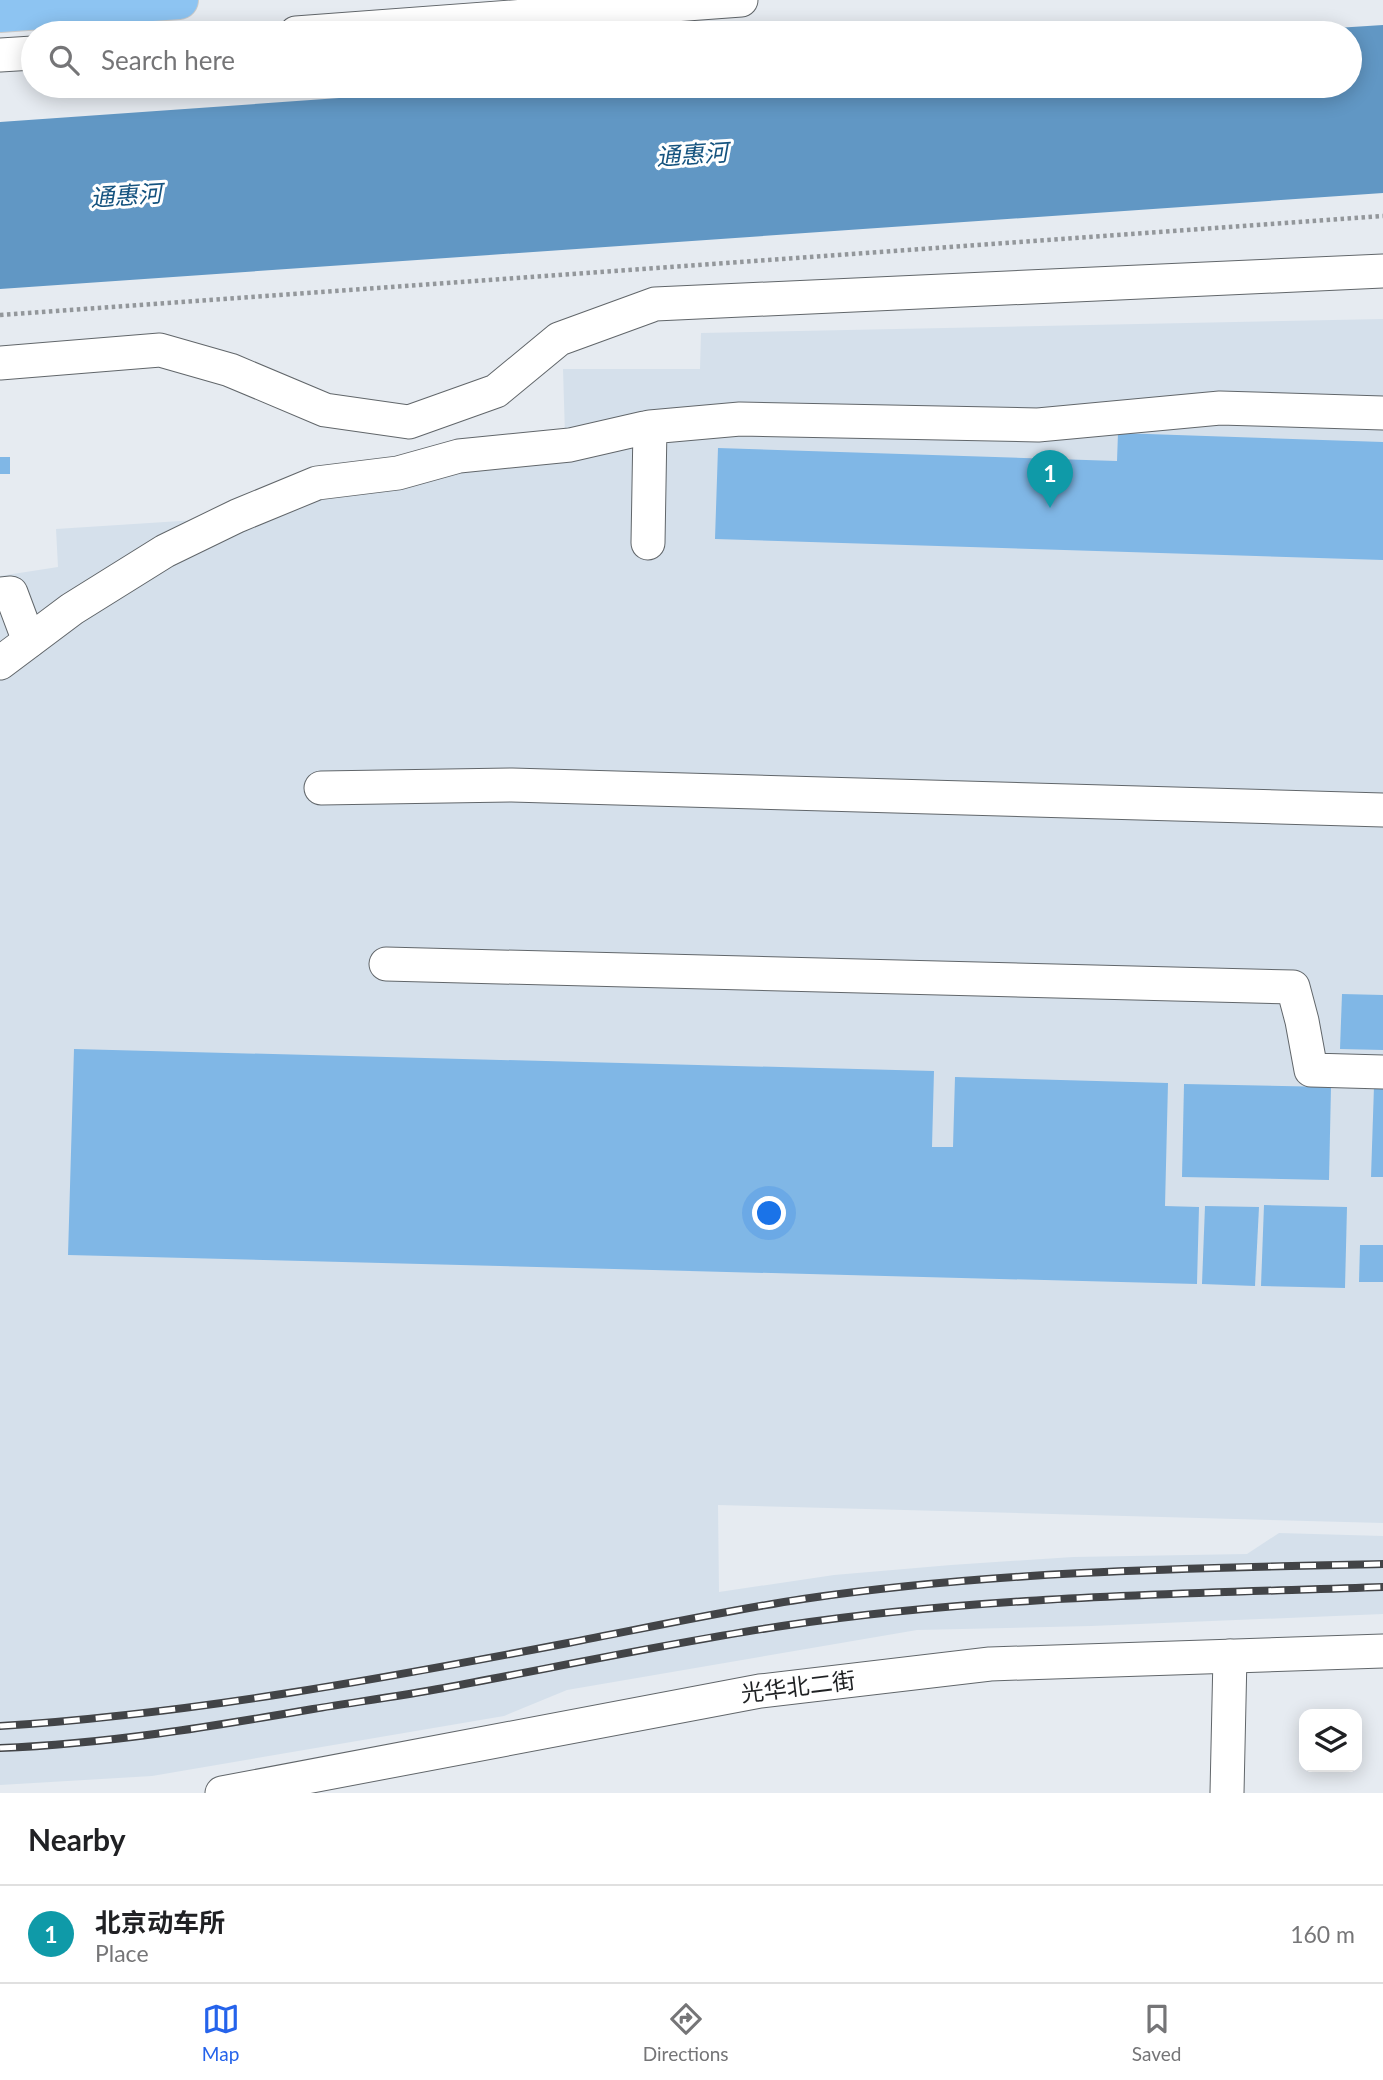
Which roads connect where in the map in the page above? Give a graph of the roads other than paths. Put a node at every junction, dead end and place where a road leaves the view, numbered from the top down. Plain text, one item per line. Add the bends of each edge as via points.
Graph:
1 (180, 0) edge
2 (740, 0) edge
3 (0, 13) edge
4 (457, 21) edge
5 (21, 54) edge
6 (0, 55) edge
7 (1383, 271) edge
8 (0, 363) edge
9 (1383, 414) edge
10 (644, 428) dead end
11 (648, 543) dead end
12 (0, 594) edge
13 (29, 641) junction
14 (0, 663) edge
15 (321, 788) dead end
16 (1383, 810) edge
17 (386, 964) dead end
18 (1383, 1072) edge
19 (1383, 1651) edge
20 (1230, 1656) junction
21 (222, 1793) edge
22 (1227, 1793) edge

1 - 3 highway
2 - 4 street
5 - 6 street
7 - 8 street via 655,304 559,339 496,391 409,422 325,410 230,370 160,350
9 - 11 street via 1220,408 1038,425 740,419 650,427
10 - 13 street via 570,445 459,456 398,473 317,483 165,551
12 - 13 street via 11,593
13 - 14 street
15 - 16 street via 512,785
17 - 18 street via 1293,987 1311,1070
19 - 20 street, 光华北二街
20 - 21 street, 光华北二街 via 990,1664 760,1691
20 - 22 street

